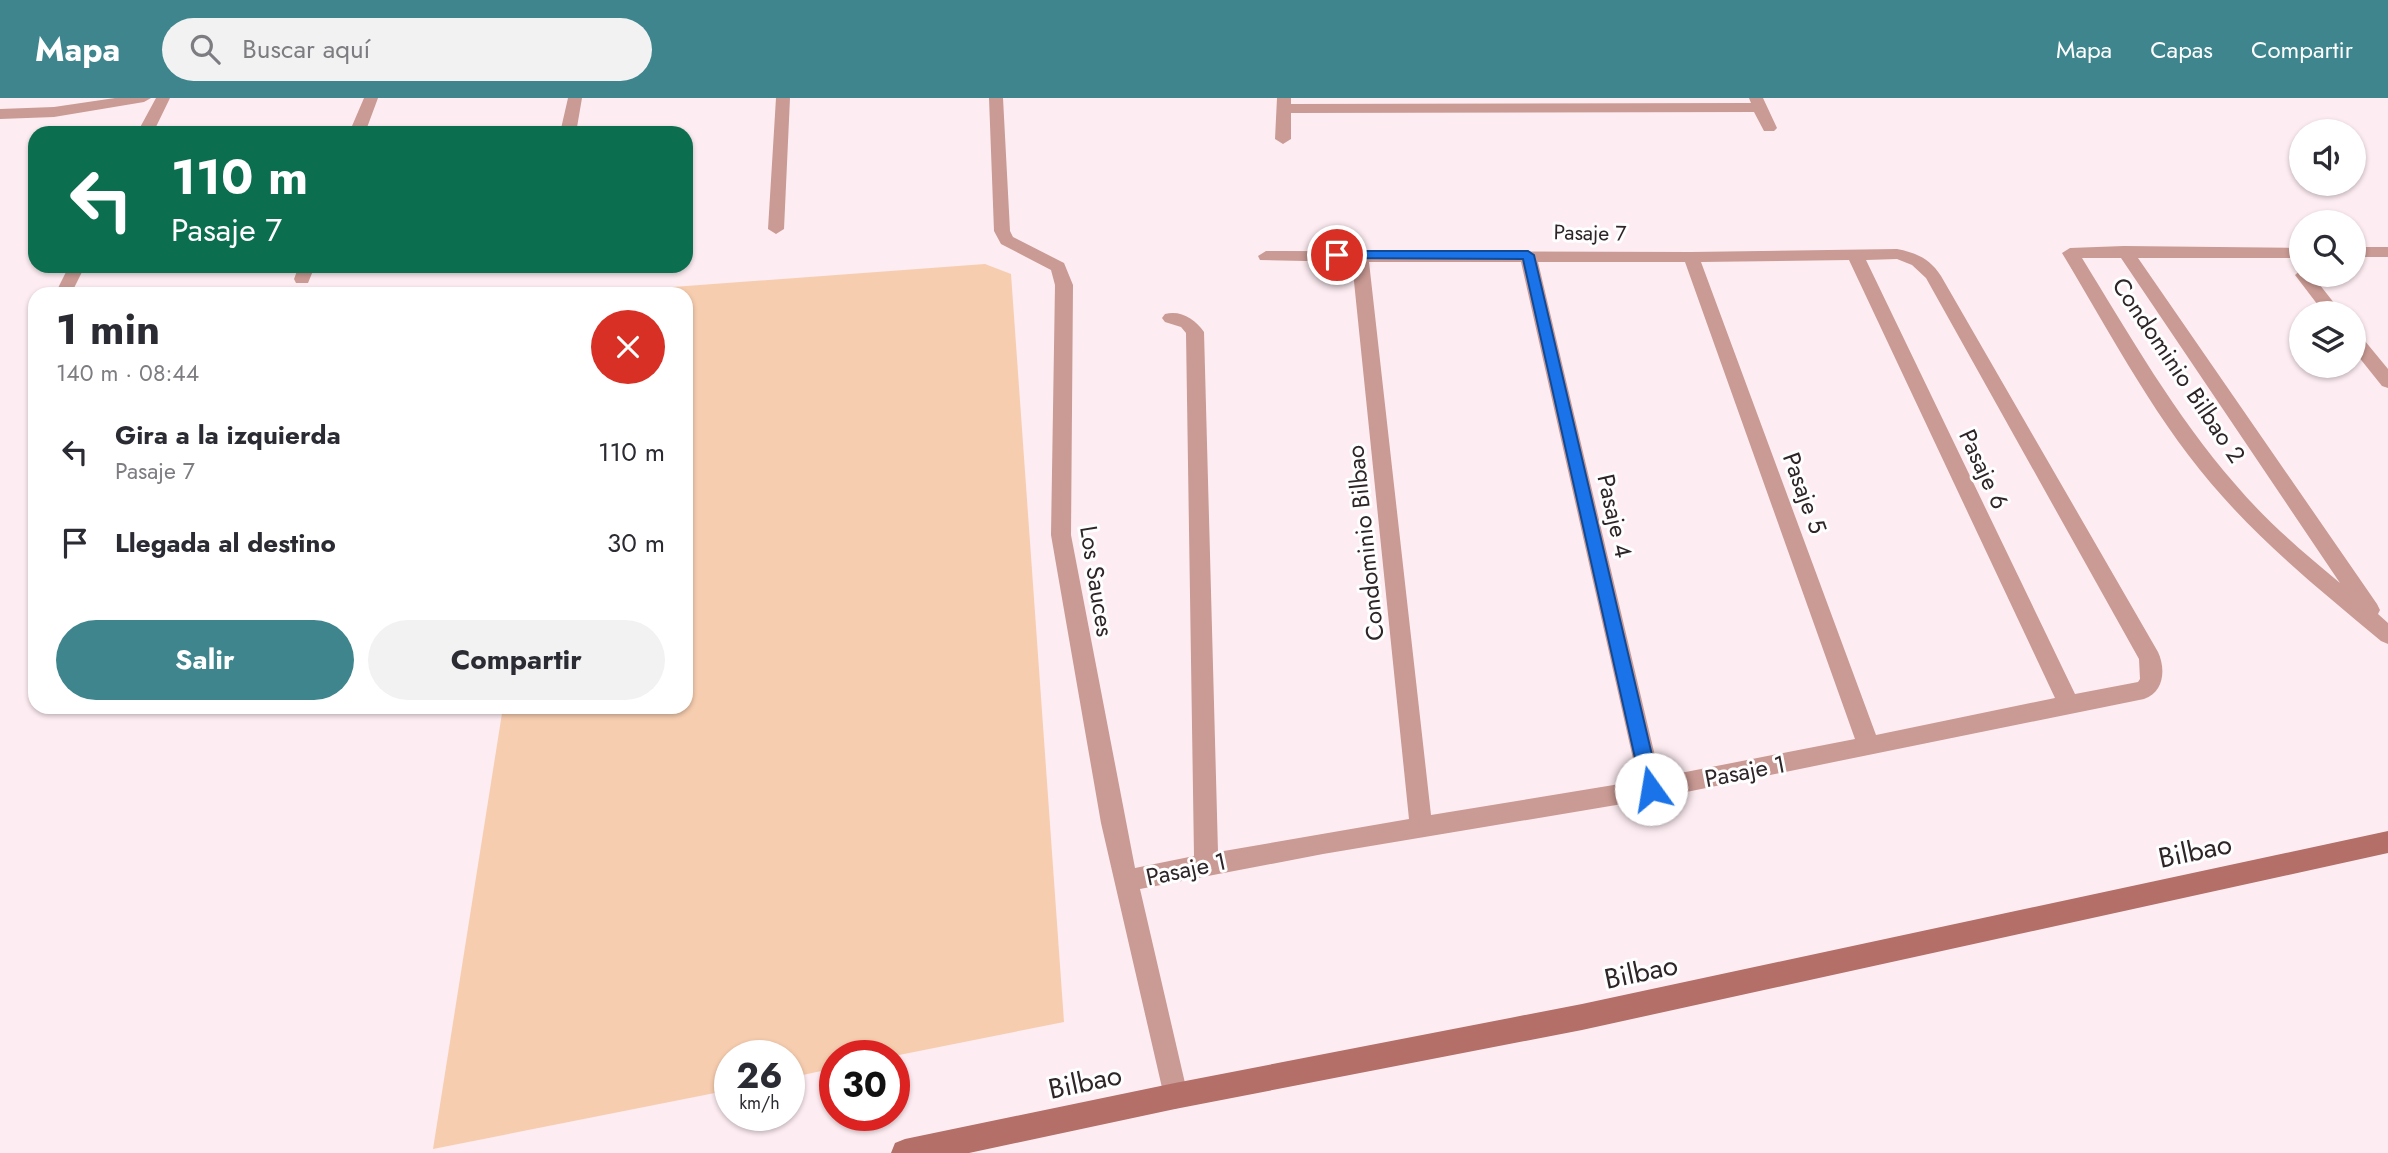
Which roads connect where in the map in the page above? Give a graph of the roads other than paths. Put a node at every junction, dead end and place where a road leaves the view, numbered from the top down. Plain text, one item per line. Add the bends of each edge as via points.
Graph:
1 (144, 98) edge
2 (163, 98) edge
3 (371, 98) edge
4 (575, 98) edge
5 (783, 98) edge
6 (996, 98) edge
7 (1758, 102) edge
8 (1284, 103) edge
9 (0, 114) edge
10 (149, 126) edge
11 (360, 126) edge
12 (569, 126) edge
13 (1769, 128) dead end
14 (1283, 139) dead end
15 (776, 229) dead end
16 (2124, 251) junction
17 (2388, 252) edge
18 (2289, 253) edge
19 (2366, 253) edge
20 (1360, 255) junction
21 (1528, 255) junction
22 (1855, 255) junction
23 (1266, 256) dead end
24 (1691, 257) junction
25 (1913, 257) joint
26 (2312, 287) edge
27 (2323, 301) edge
28 (1171, 318) dead end
29 (2366, 354) edge
30 (2388, 382) edge
31 (2387, 633) edge
32 (2151, 682) joint
33 (2069, 704) junction
34 (1869, 747) junction
35 (1651, 789) junction
36 (1421, 826) junction
37 (2388, 842) edge
38 (1206, 864) junction
39 (1126, 881) junction
40 (1175, 1096) junction
41 (905, 1153) edge

1 - 9 street via 54,112
2 - 10 street
3 - 11 street
4 - 12 street
5 - 15 street
6 - 39 street, Los Sauces via 1002,230 1007,240 1058,268 1064,285 1061,535
7 - 8 street
7 - 13 street
8 - 14 street
16 - 18 street, Condominio Bilbao 2
16 - 31 street, Condominio Bilbao 2
16 - 31 street, Condominio Bilbao 2 via 2070,253 2185,436 2279,543
17 - 19 street
20 - 21 street, Pasaje 7
20 - 23 street, Pasaje 7
20 - 36 street, Condominio Bilbao
21 - 24 street, Pasaje 7
21 - 35 street, Pasaje 4
22 - 24 street, Pasaje 7
22 - 25 street, Pasaje 7
22 - 33 street, Pasaje 6
24 - 34 street, Pasaje 5
25 - 32 street, Pasaje 6 via 1933,276 2150,658
26 - 27 street, Condominio Bilbao 2
28 - 38 street via 1187,323 1195,332
29 - 30 street
32 - 33 street, Pasaje 1 via 2144,690
33 - 34 street, Pasaje 1
34 - 35 street, Pasaje 1
35 - 36 street, Pasaje 1
36 - 38 street, Pasaje 1
37 - 40 street, Bilbao via 1582,1017
38 - 39 street, Pasaje 1
39 - 40 street, Los Sauces
40 - 41 street, Bilbao

